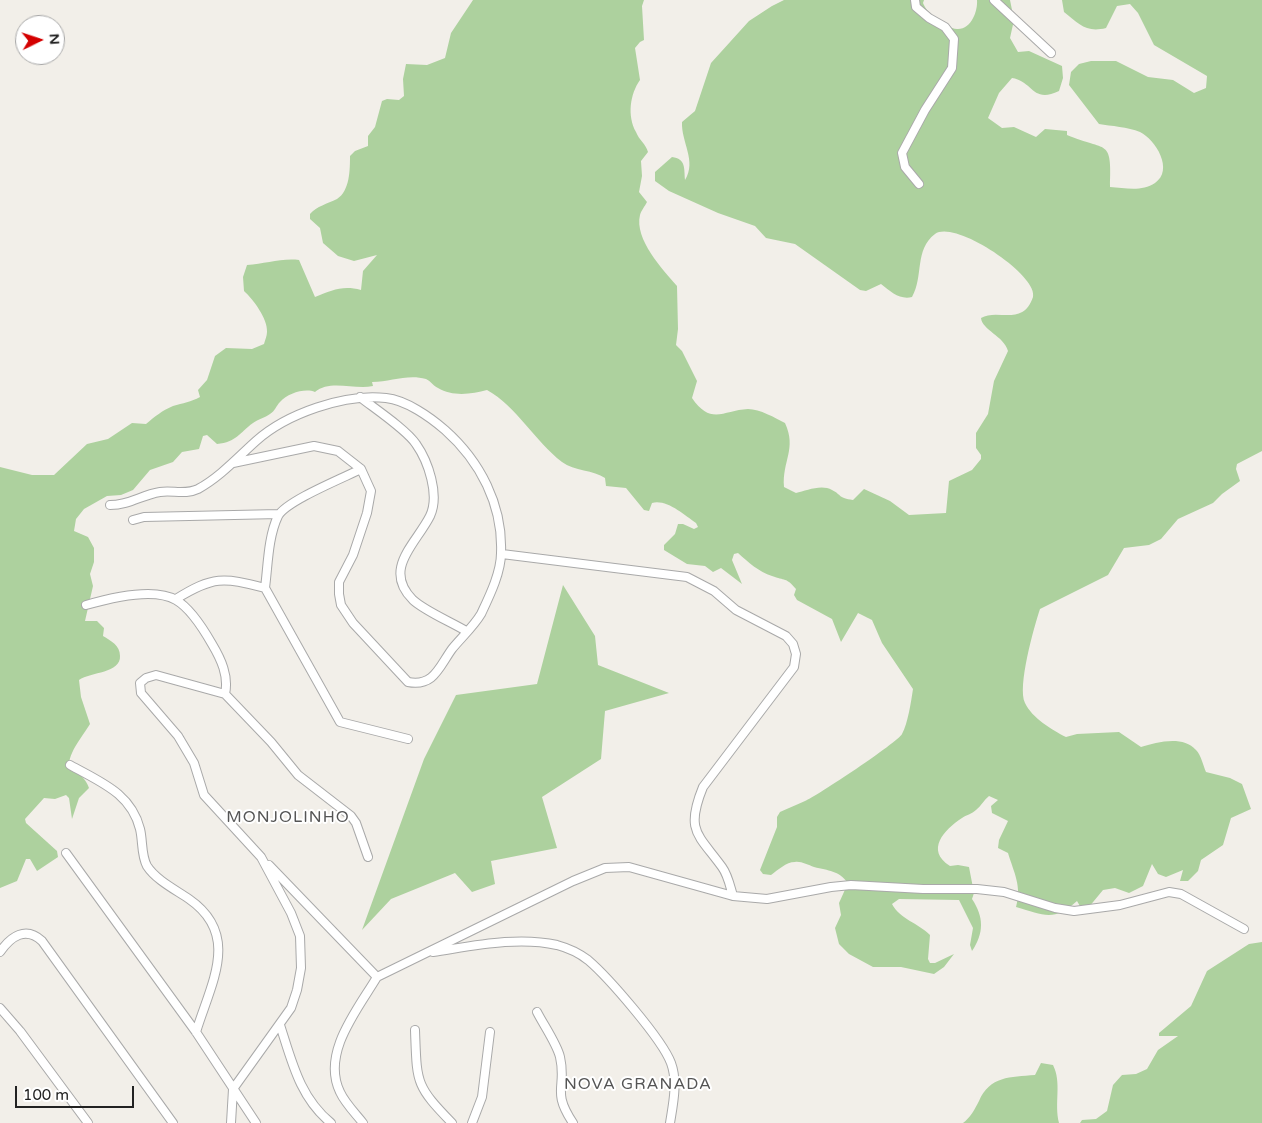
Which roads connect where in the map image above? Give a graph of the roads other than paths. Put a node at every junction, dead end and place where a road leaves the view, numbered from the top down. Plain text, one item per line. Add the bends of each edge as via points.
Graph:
1 (915, 0) edge
2 (994, 0) edge
3 (1051, 53) dead end
4 (919, 184) dead end
5 (360, 397) junction
6 (233, 463) junction
7 (361, 469) junction
8 (110, 505) dead end
9 (279, 514) junction
10 (133, 520) dead end
11 (502, 554) junction
12 (264, 588) junction
13 (176, 600) junction
14 (86, 605) dead end
15 (466, 630) junction
16 (225, 694) junction
17 (408, 739) dead end
18 (70, 765) dead end
19 (66, 853) dead end
20 (261, 857) junction
21 (368, 857) dead end
22 (733, 896) junction
23 (1244, 929) dead end
24 (0, 952) edge
25 (424, 953) junction
26 (377, 977) junction
27 (0, 1008) edge
28 (537, 1012) dead end
29 (280, 1026) junction
30 (415, 1030) dead end
31 (196, 1032) junction
32 (490, 1032) dead end
33 (234, 1090) junction
34 (88, 1123) edge
35 (173, 1123) edge
36 (231, 1123) edge
37 (256, 1123) edge
38 (331, 1123) edge
39 (363, 1123) edge
40 (452, 1123) edge
41 (472, 1123) edge
42 (573, 1123) edge
43 (670, 1123) edge

1 - 4 street via 916,7 945,27 954,38 952,68 902,153 905,167
2 - 3 street
5 - 6 street via 329,403 300,414 257,440
5 - 11 street via 387,398 407,405 443,429 466,450 487,482 497,517
5 - 15 street via 415,442 433,484 431,514 405,554 400,568 405,588 414,601
6 - 7 street via 314,446 338,451
6 - 8 street via 191,492 161,492 126,505
7 - 9 street via 294,502
7 - 15 street via 371,491 367,513 339,582 342,605 353,623 408,682 420,685 432,678
9 - 10 street via 144,517
9 - 12 street via 273,527
11 - 15 street via 496,579 480,616
11 - 22 street via 687,577 714,591 736,610 786,636 793,644 796,654 794,667 703,787 697,807 695,826 698,834 723,867
12 - 13 street via 224,580 200,584
12 - 17 street via 340,722
13 - 14 street via 150,594 125,595
13 - 16 street via 201,625 214,647 228,681
16 - 20 street via 156,675 140,683 141,693 178,736 194,763 204,796
16 - 21 street via 298,775 351,816
18 - 31 street via 109,786 131,805 147,866 198,905 214,926 219,950
19 - 31 street
20 - 26 street
20 - 29 street via 291,913 301,947 297,990
22 - 23 street via 767,899 851,885 923,890 977,889 1004,892 1074,911 1112,906 1169,892 1181,894
22 - 25 street via 642,870 605,868 573,880 485,926
24 - 35 street via 11,938 27,932 36,935
25 - 26 street
25 - 43 street via 529,942 559,946 586,959 665,1051 673,1076
26 - 39 street via 346,1028 336,1056 335,1070 340,1092
27 - 34 street
28 - 42 street via 560,1055 560,1094 564,1110
29 - 33 street
29 - 38 street via 301,1088 312,1105
30 - 40 street via 420,1084 424,1094
31 - 33 street
32 - 41 street via 482,1097
33 - 36 street
33 - 37 street

